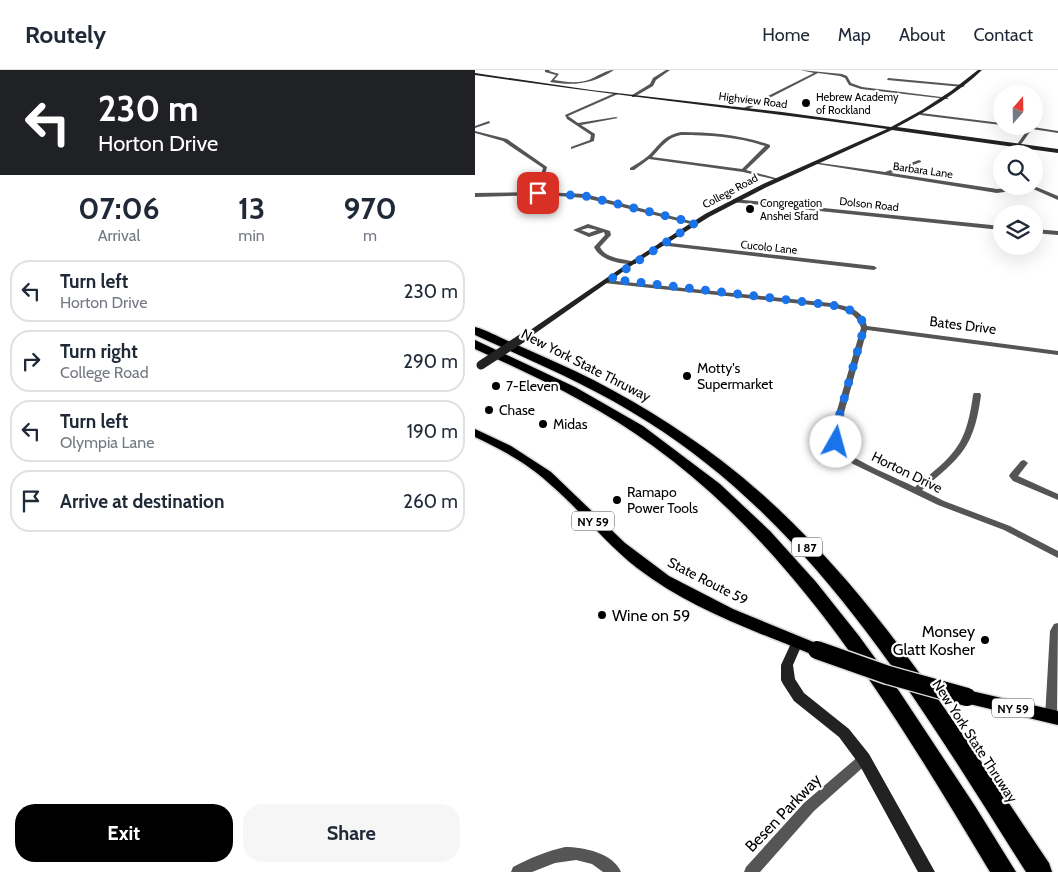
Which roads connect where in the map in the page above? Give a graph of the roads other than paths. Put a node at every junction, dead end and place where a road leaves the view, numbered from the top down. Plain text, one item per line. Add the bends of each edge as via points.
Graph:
1 (548, 70) edge
2 (612, 70) edge
3 (668, 70) edge
4 (802, 70) edge
5 (980, 70) edge
6 (819, 72) junction
7 (475, 74) edge
8 (888, 78) dead end
9 (567, 83) junction
10 (559, 86) junction
11 (963, 86) junction
12 (615, 94) junction
13 (633, 96) junction
14 (947, 98) junction
15 (745, 109) junction
16 (921, 114) junction
17 (617, 118) dead end
18 (489, 122) dead end
19 (993, 123) edge
20 (578, 124) junction
21 (475, 127) edge
22 (893, 128) junction
23 (1043, 129) edge
24 (475, 132) edge
25 (1058, 132) edge
26 (1025, 135) edge
27 (1018, 145) joint
28 (573, 148) dead end
29 (1043, 148) edge
30 (1058, 150) edge
31 (648, 158) junction
32 (919, 161) dead end
33 (813, 163) junction
34 (632, 169) dead end
35 (743, 171) junction
36 (882, 174) junction
37 (777, 179) junction
38 (993, 190) edge
39 (1043, 192) edge
40 (538, 193) junction
41 (475, 195) edge
42 (1058, 198) edge
43 (734, 201) junction
44 (695, 223) junction
45 (993, 227) edge
46 (603, 230) dead end
47 (1043, 232) edge
48 (1058, 233) edge
49 (661, 244) junction
50 (634, 263) junction
51 (875, 268) dead end
52 (609, 281) junction
53 (864, 328) junction
54 (475, 330) edge
55 (475, 344) edge
56 (1058, 353) edge
57 (478, 367) edge
58 (977, 395) dead end
59 (475, 433) edge
60 (1025, 463) dead end
61 (916, 491) junction
62 (1058, 497) edge
63 (1058, 555) edge
64 (1058, 626) edge
65 (797, 642) junction
66 (1054, 717) edge
67 (864, 759) junction
68 (519, 872) edge
69 (614, 872) edge
70 (751, 872) edge
71 (927, 872) edge
72 (1004, 872) edge
73 (1040, 872) edge

1 - 9 street via 558,75 551,81
2 - 9 street via 588,83
3 - 13 street
4 - 6 street
5 - 11 street, College Road
6 - 14 street via 844,76 849,84 861,88
6 - 15 street
7 - 10 street, Highview Road
8 - 11 street
9 - 10 street
10 - 12 street, Highview Road
11 - 14 street, College Road
12 - 13 street, Highview Road
12 - 20 street via 566,116
13 - 15 street, Highview Road
14 - 16 street, College Road
15 - 22 street, Highview Road
16 - 19 street
16 - 22 street, College Road
17 - 20 street
18 - 21 street
20 - 28 street via 593,135 593,139
22 - 27 street, Highview Road
22 - 33 street, College Road
23 - 25 street
24 - 40 street via 505,140 545,168
26 - 27 street
29 - 30 street, Highview Road
31 - 34 street
31 - 35 street
31 - 35 street via 666,139 683,133 754,141 768,146
32 - 36 street
33 - 36 street, Barbara Lane
33 - 37 street, College Road
35 - 37 street
36 - 38 street, Barbara Lane
37 - 43 street, College Road
39 - 42 street
40 - 41 street
40 - 44 street via 585,196
43 - 44 street, College Road
43 - 45 street, Dolson Road
44 - 49 street, College Road
46 - 50 street via 608,234 597,247 600,254
47 - 48 street
49 - 50 street, College Road
49 - 51 street, Cucolo Lane
50 - 52 street, College Road
52 - 53 street via 631,286 831,305 858,315
52 - 57 street, College Road, bridge
53 - 56 street, Bates Drive
53 - 61 street, Horton Drive via 835,431 836,442 841,452 856,462
54 - 73 highway, New York State Thruway / I 87 via 590,384 656,421 721,468 791,530 886,641
55 - 72 highway, New York State Thruway / I 87 via 567,388 639,429 702,477 758,528 814,589 860,650
58 - 61 street via 975,416 966,444 955,458
59 - 65 main road, State Route 59 / NY 59 via 534,465 556,482 622,548 677,588
60 - 62 street via 1013,476
61 - 63 street, Horton Drive via 1007,528
64 - 66 street via 1055,631
65 - 66 main road, State Route 59 / NY 59, bridge via 888,675
65 - 67 street via 787,665 788,680 799,697 844,733
67 - 70 street, Besen Parkway via 809,807
67 - 71 street
68 - 69 street via 553,856 579,854 595,858

